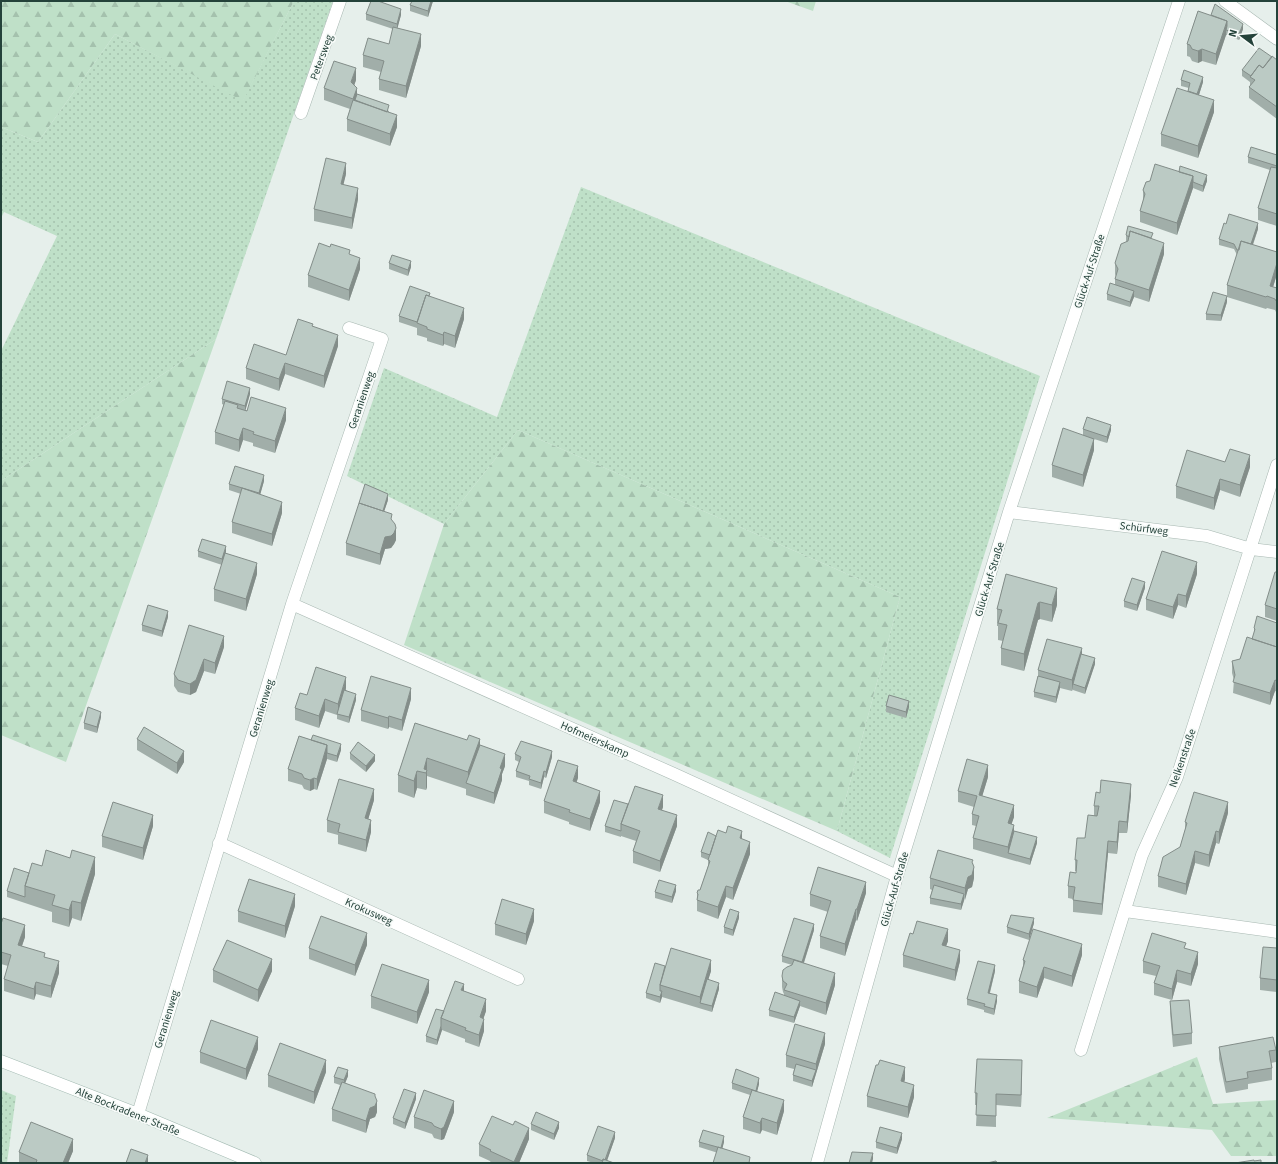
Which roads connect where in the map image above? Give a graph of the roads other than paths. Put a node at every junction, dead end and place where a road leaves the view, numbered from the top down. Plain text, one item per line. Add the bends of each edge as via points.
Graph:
1 (340, 1) edge
2 (1179, 1) edge
3 (1225, 1) edge
4 (1277, 39) edge
5 (301, 114) dead end
6 (349, 328) dead end
7 (1277, 465) edge
8 (1009, 512) junction
9 (1251, 549) junction
10 (1277, 552) edge
11 (292, 604) junction
12 (219, 843) junction
13 (897, 876) junction
14 (1124, 910) junction
15 (1277, 932) edge
16 (518, 979) dead end
17 (1081, 1050) dead end
18 (1, 1061) edge
19 (138, 1114) junction
20 (255, 1163) edge
21 (816, 1163) edge

1 - 5 street, Petersweg
2 - 8 street, Glück-Auf-Straße
3 - 4 street
6 - 11 street, Geranienweg via 382,339
7 - 9 street, Nelkenstraße
8 - 9 street, Schürfweg via 1207,536
8 - 13 street, Glück-Auf-Straße
9 - 10 street, Schürfweg
9 - 14 street, Nelkenstraße via 1177,777 1142,855
11 - 12 street, Geranienweg
11 - 13 street, Hofmeierskamp
12 - 16 street, Krokusweg
12 - 19 street, Geranienweg
13 - 21 street, Glück-Auf-Straße
14 - 15 street
14 - 17 street, Nelkenstraße
18 - 19 street, Alte Bockradener Straße
19 - 20 street, Alte Bockradener Straße

